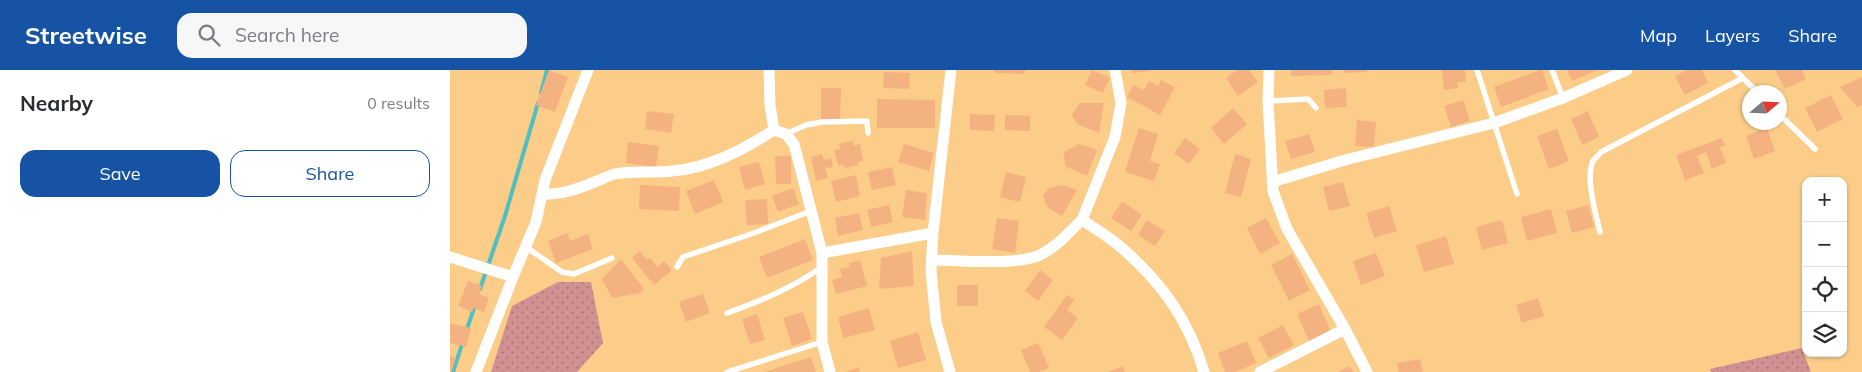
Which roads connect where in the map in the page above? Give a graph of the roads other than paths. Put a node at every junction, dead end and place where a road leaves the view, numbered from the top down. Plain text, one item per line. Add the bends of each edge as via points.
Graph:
1 (588, 70) edge
2 (769, 70) edge
3 (951, 70) edge
4 (1115, 70) edge
5 (1269, 70) edge
6 (1477, 70) edge
7 (1552, 70) edge
8 (1627, 70) edge
9 (1735, 70) edge
10 (1743, 78) junction
11 (1750, 85) edge
12 (1563, 98) junction
13 (1268, 101) junction
14 (1316, 108) dead end
15 (1787, 122) edge
16 (1494, 123) junction
17 (780, 132) junction
18 (868, 134) dead end
19 (1815, 149) dead end
20 (1272, 182) junction
21 (542, 194) junction
22 (1517, 194) dead end
23 (812, 210) junction
24 (1082, 220) junction
25 (1600, 232) dead end
26 (933, 233) junction
27 (526, 247) junction
28 (822, 254) junction
29 (450, 257) edge
30 (612, 258) dead end
31 (932, 260) junction
32 (677, 267) dead end
33 (822, 267) junction
34 (513, 277) junction
35 (727, 312) dead end
36 (1345, 329) junction
37 (822, 342) junction
38 (476, 372) edge
39 (727, 372) edge
40 (830, 372) edge
41 (950, 372) edge
42 (1204, 372) edge
43 (1260, 372) edge
44 (1367, 372) edge

1 - 21 street
2 - 17 street via 770,105
3 - 26 street
4 - 24 street via 1120,103 1114,137
5 - 13 street
6 - 16 lane
7 - 12 lane
8 - 12 street
9 - 10 lane
10 - 11 lane
10 - 25 lane via 1601,152 1593,161 1590,177
12 - 16 street
13 - 14 lane via 1308,99
13 - 20 street
15 - 19 lane
16 - 20 street
16 - 22 lane
17 - 18 lane via 822,122 867,121
17 - 21 street via 743,150 689,169 614,174 564,193
17 - 23 street via 794,144
20 - 36 street via 1287,230
21 - 27 street
23 - 28 street
23 - 32 lane via 683,257
24 - 31 street via 1056,245 1040,255 1016,261
24 - 42 street via 1122,248 1158,284 1181,315
26 - 28 street
26 - 31 street
27 - 30 lane via 562,272 574,274
27 - 34 street
28 - 33 street
29 - 34 street
31 - 41 street via 936,322
33 - 35 lane via 770,298
33 - 37 street
34 - 38 street
36 - 43 street
36 - 44 street
37 - 39 lane
37 - 40 street

